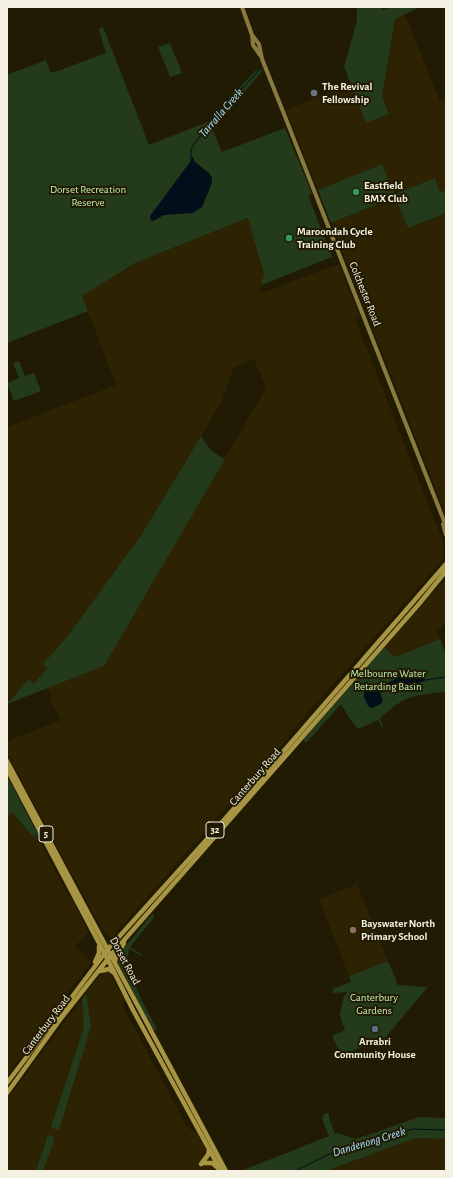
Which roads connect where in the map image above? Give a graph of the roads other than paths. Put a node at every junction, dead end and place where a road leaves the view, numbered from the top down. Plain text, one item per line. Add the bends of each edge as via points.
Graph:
1 (242, 7) edge
2 (441, 514) junction
3 (446, 526) edge
4 (446, 535) edge
5 (445, 569) edge
6 (7, 761) edge
7 (7, 769) edge
8 (42, 830) junction
9 (170, 884) junction
10 (133, 930) junction
11 (102, 938) junction
12 (116, 940) junction
13 (99, 944) junction
14 (108, 949) junction
15 (105, 954) junction
16 (109, 957) junction
17 (115, 962) junction
18 (92, 969) junction
19 (97, 972) junction
20 (115, 974) junction
21 (42, 1040) junction
22 (7, 1083) edge
23 (7, 1092) edge
24 (209, 1150) junction
25 (220, 1170) edge
26 (226, 1171) edge

1 - 2 main road, Colchester Road via 255,43 260,46 258,49
2 - 3 main road, Colchester Road
2 - 4 main road, Colchester Road
5 - 9 main road, Canterbury Road / 32
6 - 8 main road, Dorset Road / 5
7 - 8 main road, Dorset Road / 5
8 - 11 main road, Dorset Road / 5
8 - 13 main road, Dorset Road / 5
9 - 10 main road, Canterbury Road / 32
9 - 12 main road, Canterbury Road / 32
10 - 16 main road, Canterbury Road / 32
10 - 17 main road via 116,956
11 - 12 main road via 108,941
11 - 14 main road, Dorset Road / 5
12 - 14 main road, Canterbury Road / 32
13 - 15 main road, Dorset Road / 5
13 - 18 main road via 99,953
14 - 15 main road, Canterbury Road / 32
14 - 16 main road, Dorset Road / 5
15 - 16 main road, Dorset Road / 5
15 - 18 main road, Canterbury Road / 32
16 - 17 main road, Dorset Road / 5
16 - 19 main road, Canterbury Road / 32
16 - 20 main road, Dorset Road / 5
17 - 26 main road, Dorset Road / 5
18 - 21 main road, Canterbury Road / 32
19 - 20 main road via 109,969
19 - 21 main road, Canterbury Road / 32
20 - 24 main road, Dorset Road / 5
21 - 22 main road, Canterbury Road / 32
21 - 23 main road, Canterbury Road / 32
24 - 25 main road, Dorset Road / 5
24 - 25 main road via 202,1163 212,1163

